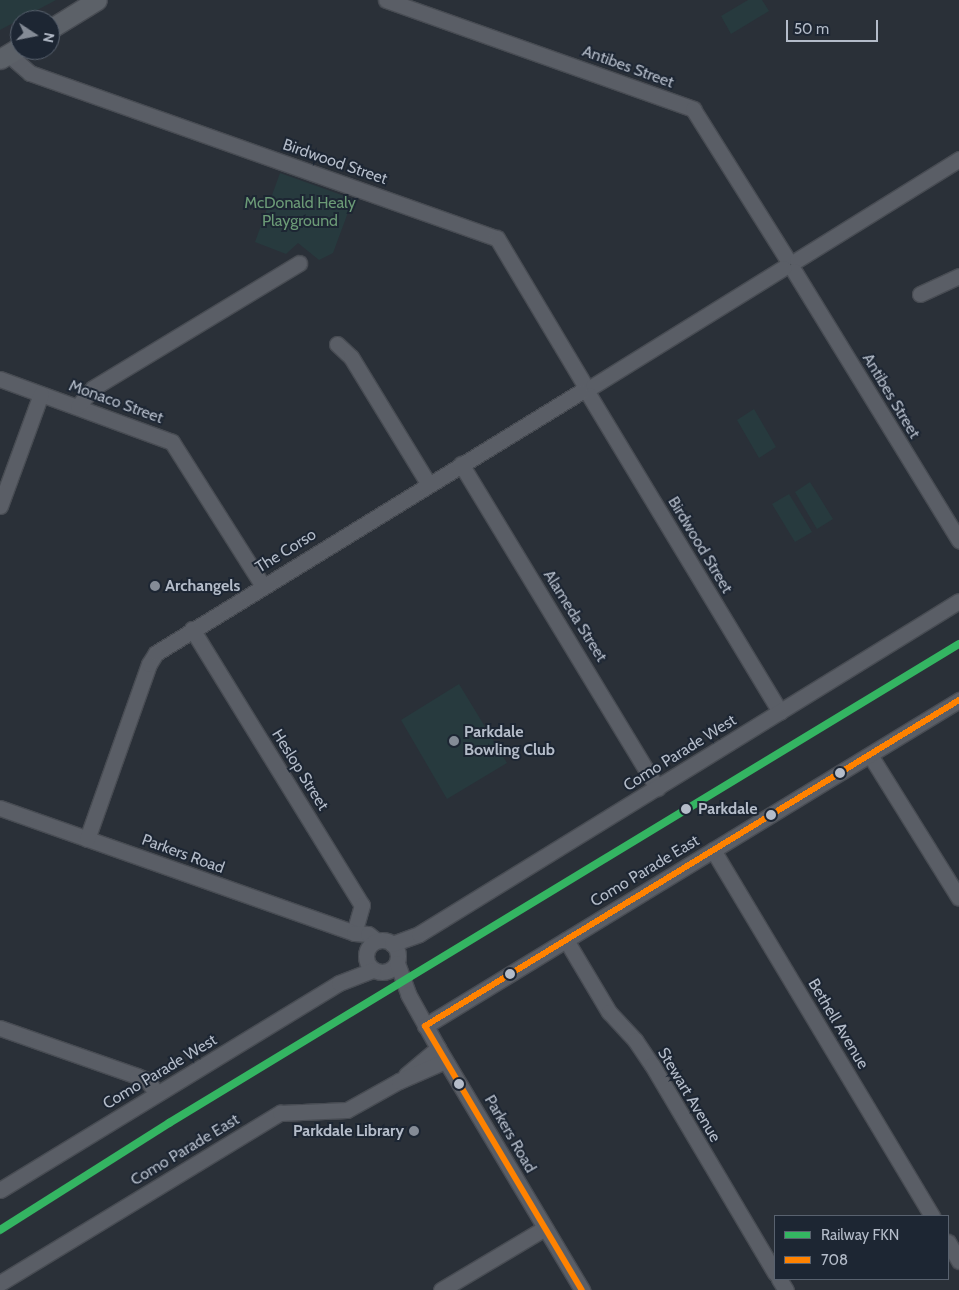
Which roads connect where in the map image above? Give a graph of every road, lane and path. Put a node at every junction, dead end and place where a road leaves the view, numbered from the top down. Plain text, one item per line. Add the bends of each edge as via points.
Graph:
1 (97, 0) edge
2 (386, 0) edge
3 (60, 23) edge
4 (9, 54) edge
5 (959, 159) edge
6 (300, 262) dead end
7 (790, 264) junction
8 (959, 276) edge
9 (920, 294) dead end
10 (337, 344) dead end
11 (0, 379) edge
12 (586, 389) junction
13 (42, 394) junction
14 (78, 406) junction
15 (461, 464) junction
16 (428, 483) junction
17 (0, 506) edge
18 (959, 540) edge
19 (262, 586) junction
20 (959, 601) edge
21 (192, 629) junction
22 (959, 700) edge
23 (780, 712) junction
24 (870, 755) junction
25 (657, 788) junction
26 (0, 808) edge
27 (87, 839) junction
28 (713, 850) junction
29 (959, 898) edge
30 (354, 933) junction
31 (566, 940) junction
32 (377, 941) junction
33 (366, 954) junction
34 (396, 954) junction
35 (377, 971) junction
36 (339, 984) junction
37 (408, 994) junction
38 (425, 1026) junction
39 (0, 1028) edge
40 (441, 1054) junction
41 (156, 1094) junction
42 (0, 1190) edge
43 (931, 1215) edge
44 (545, 1228) junction
45 (949, 1244) edge
46 (959, 1261) edge
47 (774, 1271) edge
48 (0, 1283) edge
49 (441, 1290) edge
50 (582, 1290) edge

1 - 3 main road
2 - 7 street, Antibes Street via 693,109
4 - 12 street, Birdwood Street via 30,73 498,238
5 - 7 street, The Corso
6 - 14 street via 93,388
7 - 12 street, The Corso
7 - 18 street, Antibes Street
8 - 9 street
10 - 16 street via 351,357
11 - 13 street, Monaco Street
12 - 15 street, The Corso
12 - 23 street, Birdwood Street
13 - 14 street, Monaco Street
13 - 17 street
14 - 19 street, Monaco Street via 172,442
15 - 16 street, The Corso
15 - 25 street, Alameda Street
16 - 19 street, The Corso
19 - 21 street, The Corso
20 - 23 street, Como Parade West
21 - 27 street, The Corso via 156,653 149,664
21 - 30 street, Heslop Street via 362,905
22 - 24 street, Como Parade East
23 - 25 street, Como Parade West
24 - 28 street, Como Parade East
24 - 29 street
25 - 34 street, Como Parade West via 419,934
26 - 27 street, Parkers Road
27 - 30 street, Parkers Road
28 - 31 street, Como Parade East
28 - 43 street, Bethell Avenue
30 - 32 street, Parkers Road via 368,934
30 - 33 street
31 - 38 street, Como Parade East
31 - 47 street, Stewart Avenue via 609,1012 635,1040 652,1065
32 - 33 street, Como Parade West
32 - 34 street, Parkers Road
33 - 35 street
33 - 36 street, Como Parade West
34 - 35 street, Como Parade West via 391,970
34 - 37 street, Parkers Road
35 - 36 street, Como Parade West
35 - 37 street, Parkers Road
36 - 41 street, Como Parade West
37 - 38 street, Parkers Road
38 - 40 street, Parkers Road
39 - 41 street via 147,1080
40 - 44 street, Parkers Road
40 - 48 street, Como Parade East via 347,1110 280,1113
41 - 42 street, Como Parade West
44 - 49 street
44 - 50 street, Parkers Road
45 - 46 street

